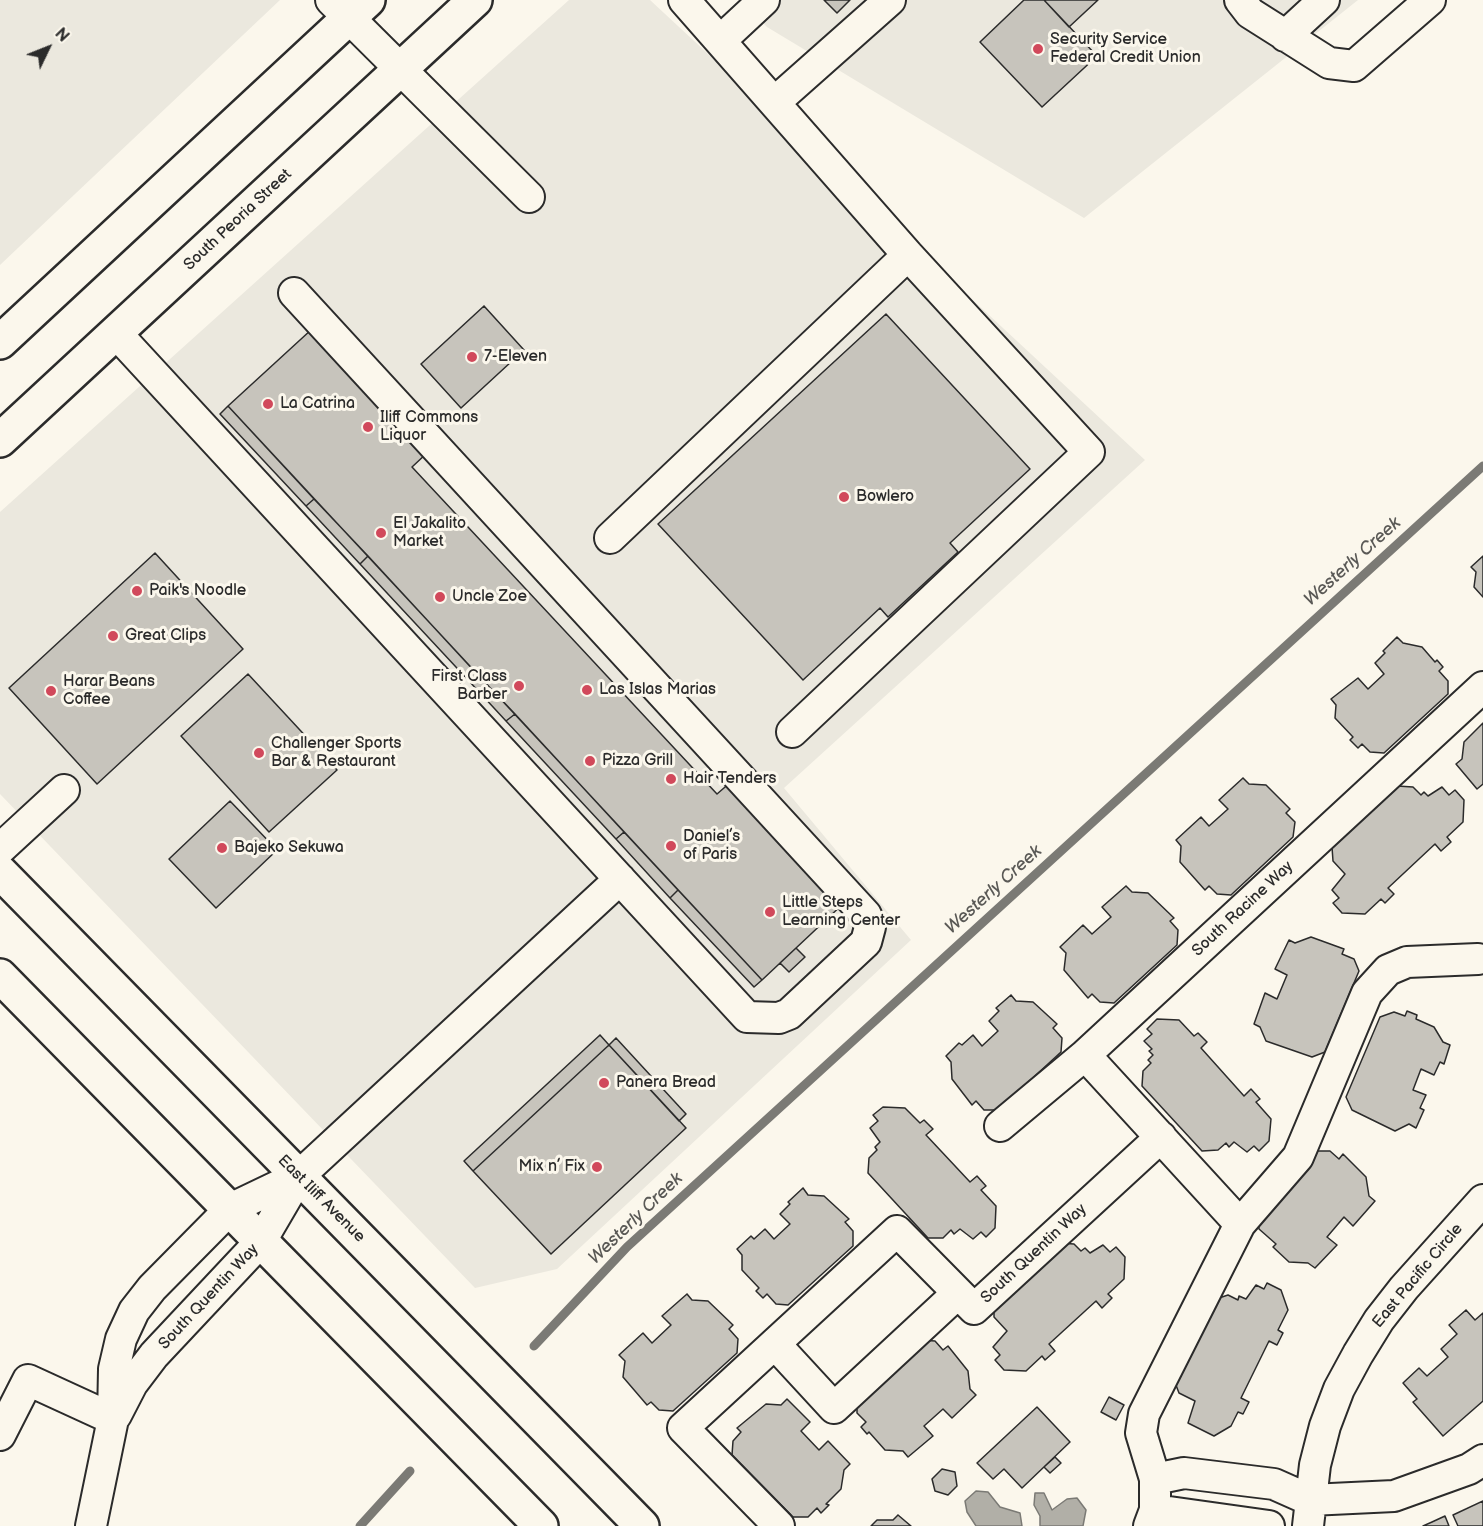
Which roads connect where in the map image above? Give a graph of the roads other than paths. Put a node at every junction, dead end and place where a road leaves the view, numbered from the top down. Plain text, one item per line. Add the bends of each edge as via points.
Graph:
1 (475, 0) edge
2 (684, 0) edge
3 (764, 0) edge
4 (890, 0) edge
5 (1240, 0) edge
6 (1324, 0) edge
7 (1430, 0) edge
8 (349, 6) edge
9 (1285, 36) junction
10 (720, 41) junction
11 (399, 70) junction
12 (774, 102) junction
13 (529, 197) dead end
14 (908, 255) junction
15 (294, 293) dead end
16 (116, 333) junction
17 (0, 342) edge
18 (0, 441) edge
19 (610, 538) dead end
20 (1483, 687) edge
21 (792, 732) dead end
22 (64, 790) dead end
23 (0, 849) edge
24 (0, 872) edge
25 (620, 879) junction
26 (1481, 962) edge
27 (0, 976) edge
28 (1085, 1055) junction
29 (1000, 1126) dead end
30 (1161, 1137) junction
31 (299, 1176) junction
32 (1483, 1200) edge
33 (230, 1209) junction
34 (1240, 1224) junction
35 (261, 1241) junction
36 (958, 1293) junction
37 (775, 1344) junction
38 (113, 1419) junction
39 (0, 1435) edge
40 (1483, 1460) edge
41 (1155, 1479) junction
42 (1309, 1513) edge
43 (1152, 1518) edge
44 (91, 1526) edge
45 (541, 1526) edge
46 (642, 1526) edge
47 (779, 1526) edge
48 (1269, 1526) edge

1 - 11 main road, South Peoria Street
2 - 10 street
3 - 10 street
4 - 12 street
5 - 9 street via 1251,13
6 - 9 street
7 - 9 street via 1354,66 1329,63
8 - 11 street
8 - 17 main road
10 - 12 street
11 - 13 street
11 - 16 main road, South Peoria Street
12 - 14 street
14 - 19 street
14 - 21 street via 1089,452
15 - 25 street via 866,915 870,936 789,1014 779,1018 747,1017
16 - 18 main road, South Peoria Street
16 - 25 street
20 - 28 street, South Racine Way
22 - 23 street
24 - 31 main road, East Iliff Avenue
25 - 31 street
26 - 34 street via 1407,962 1388,970 1372,985 1298,1157
27 - 33 main road
28 - 29 street, South Racine Way
28 - 30 street
30 - 34 street
30 - 36 street, South Quentin Way via 974,1309
31 - 33 street, South Quentin Way
31 - 35 street, South Quentin Way
31 - 46 main road, East Iliff Avenue
32 - 42 street, East Pacific Circle via 1398,1296 1358,1354 1325,1426
33 - 35 main road
33 - 38 street, South Quentin Way via 134,1311 121,1339 114,1369
34 - 41 street via 1144,1414 1141,1433
35 - 38 street, South Quentin Way via 154,1355
35 - 45 main road
36 - 37 street, South Quentin Way via 897,1231
36 - 37 street via 834,1408
37 - 47 street, South Quentin Way via 683,1428
38 - 39 street via 28,1380
38 - 44 street, South Quentin Way
40 - 42 street via 1394,1496
41 - 42 street via 1184,1473 1274,1484
41 - 43 street
43 - 48 street

